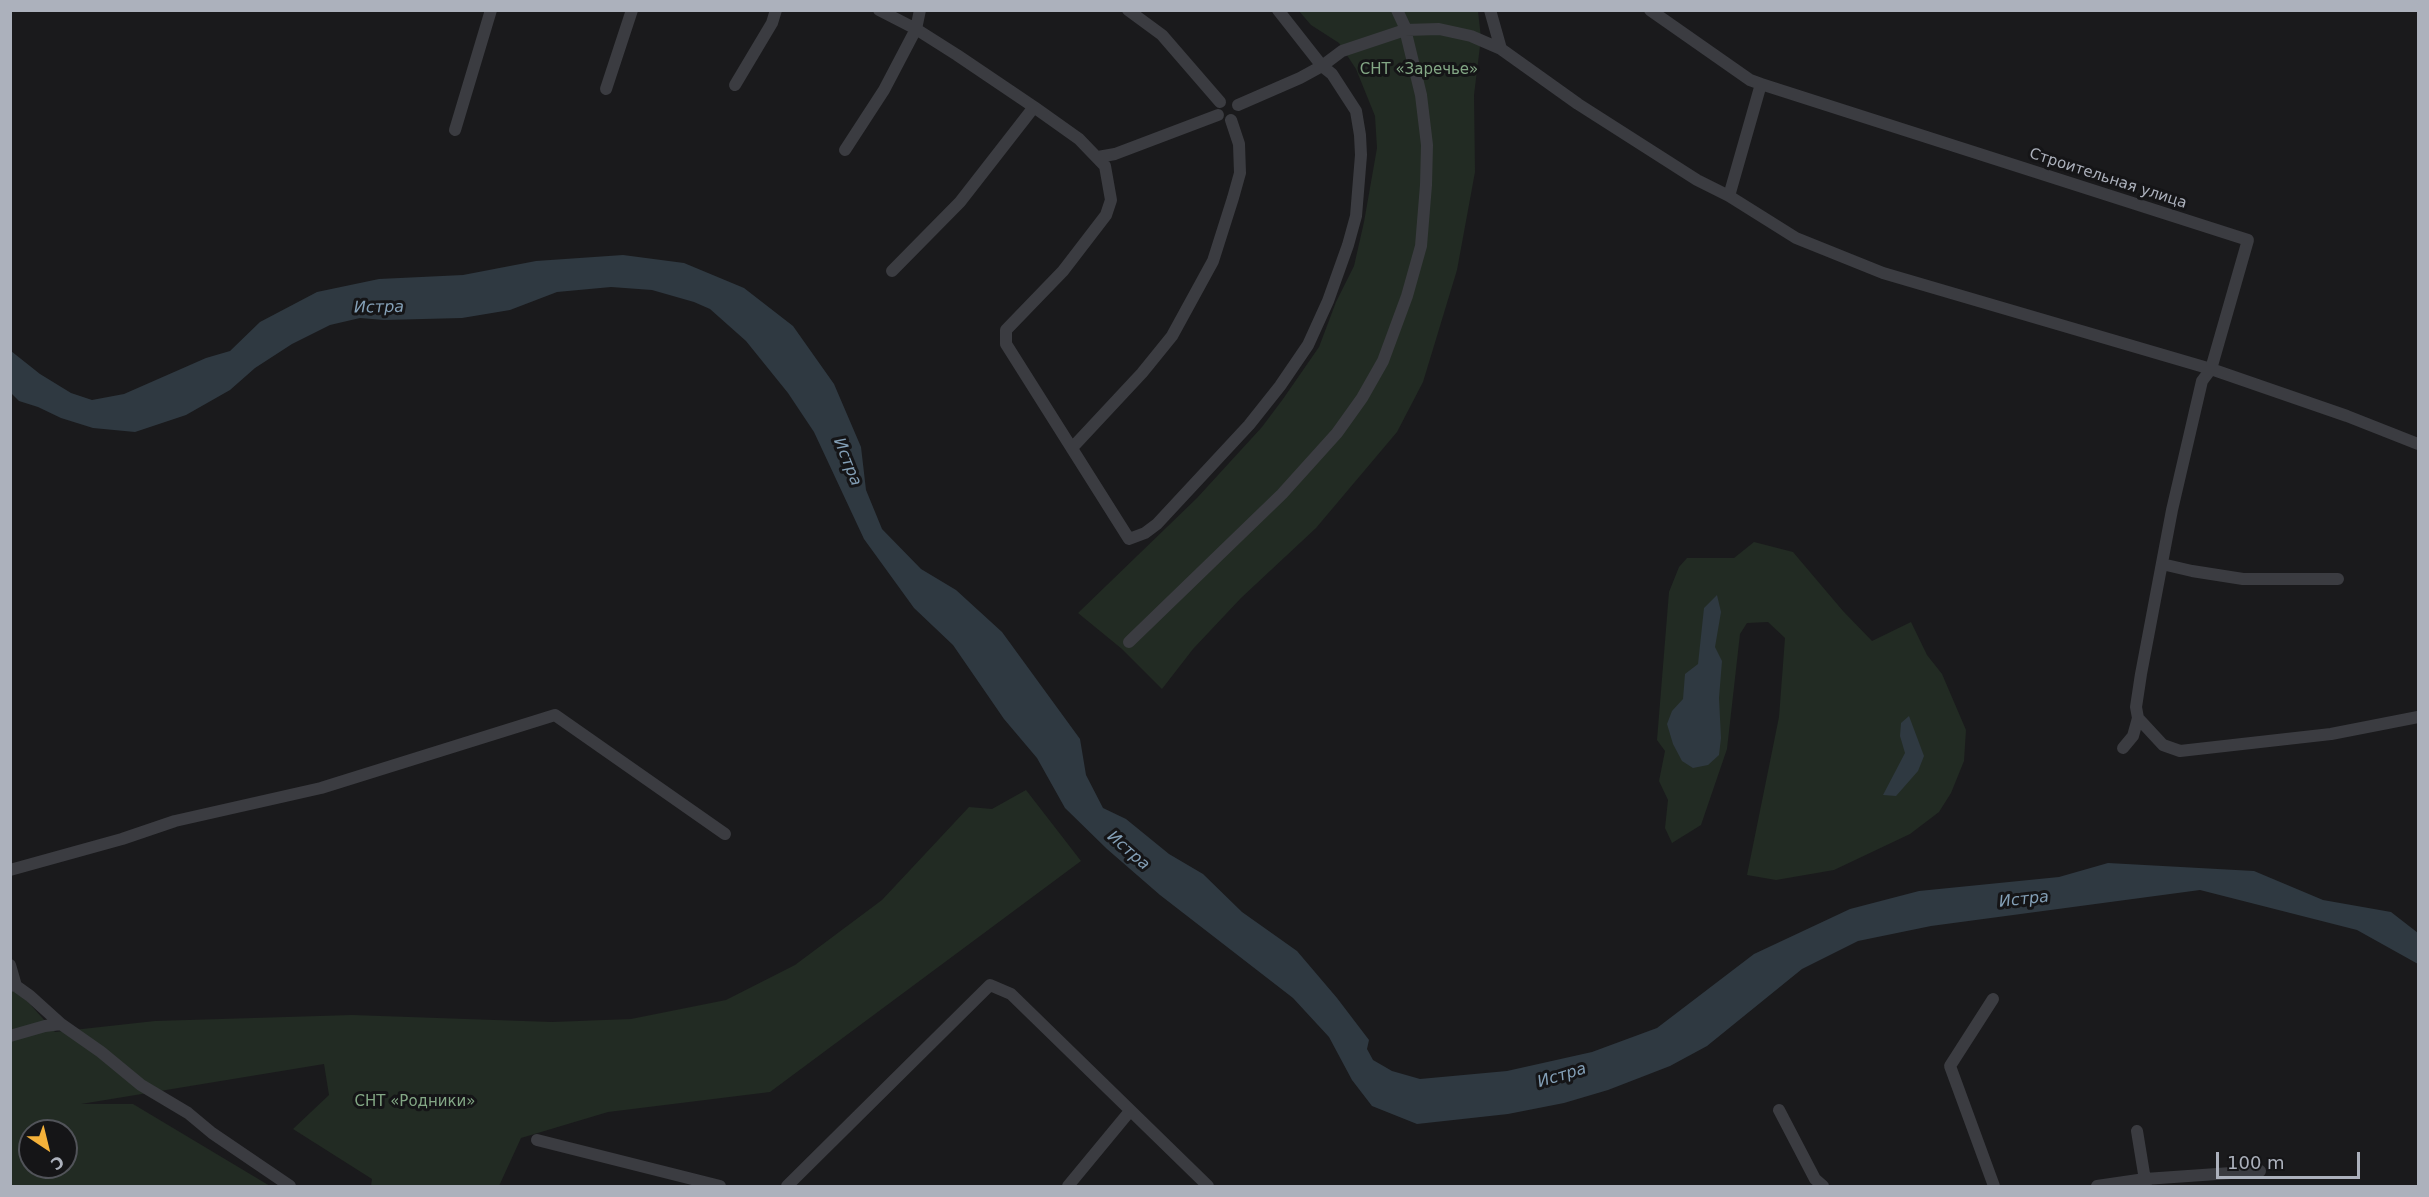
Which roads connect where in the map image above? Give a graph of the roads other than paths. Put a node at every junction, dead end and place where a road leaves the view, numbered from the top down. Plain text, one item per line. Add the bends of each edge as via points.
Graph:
1 (491, 10) edge
2 (632, 10) edge
3 (776, 10) edge
4 (879, 10) edge
5 (920, 10) edge
6 (1128, 10) edge
7 (1278, 10) edge
8 (1397, 10) edge
9 (1490, 10) edge
10 (1650, 10) edge
11 (916, 29) junction
12 (1405, 30) junction
13 (1501, 49) junction
14 (1322, 66) junction
15 (1761, 84) junction
16 (735, 86) dead end
17 (606, 89) dead end
18 (1220, 102) junction
19 (1238, 105) junction
20 (1034, 107) junction
21 (1218, 115) junction
22 (1232, 120) junction
23 (455, 130) dead end
24 (845, 150) dead end
25 (1098, 157) junction
26 (1729, 196) junction
27 (892, 271) dead end
28 (2211, 369) junction
29 (2418, 444) edge
30 (1072, 448) junction
31 (2162, 564) junction
32 (2338, 579) dead end
33 (1129, 642) dead end
34 (2418, 717) edge
35 (2138, 718) junction
36 (2123, 748) dead end
37 (725, 834) dead end
38 (10, 870) edge
39 (10, 965) edge
40 (13, 985) edge
41 (1993, 999) dead end
42 (61, 1024) junction
43 (10, 1036) edge
44 (1779, 1110) dead end
45 (1130, 1111) junction
46 (2137, 1131) dead end
47 (537, 1140) dead end
48 (2260, 1171) dead end
49 (2146, 1183) edge
50 (290, 1186) edge
51 (720, 1186) edge
52 (787, 1186) edge
53 (1068, 1186) edge
54 (1208, 1186) edge
55 (1823, 1186) edge
56 (1994, 1186) edge
57 (2097, 1186) edge

1 - 23 street
2 - 17 street
3 - 16 street
4 - 11 street
5 - 11 street
6 - 18 street via 1162,35
7 - 14 street
8 - 12 street
9 - 13 street
10 - 15 street
11 - 20 street
11 - 24 street via 884,90
12 - 13 street via 1453,31
12 - 14 street via 1342,51
12 - 33 street via 1421,95 1427,145 1426,185 1421,246 1383,361 1337,433 1282,494
13 - 26 street via 1578,104
14 - 19 street
14 - 30 street via 1332,74 1356,111 1361,155 1356,216 1348,245 1308,345 1249,425 1145,533 1129,539
15 - 26 street
15 - 28 street, Строительная улица via 2248,240
18 - 19 street via 1230,99
18 - 21 street
19 - 22 street via 1237,116
20 - 25 street
20 - 27 street via 960,202
21 - 22 street
21 - 25 street
22 - 30 street via 1239,144 1239,172 1213,261 1172,336
25 - 30 street via 1105,166 1110,200 1106,215 1064,271 1006,330 1006,344
26 - 28 street via 1796,238 1884,273
28 - 29 street
28 - 31 street via 2202,381
31 - 32 street via 2242,579
31 - 35 street via 2139,685
34 - 35 street via 2331,734 2180,751 2163,745
35 - 36 street via 2133,736
37 - 38 street via 555,715 321,788 175,821
39 - 40 street
40 - 42 street
41 - 56 street via 1950,1066
42 - 43 street
42 - 50 street via 141,1085 188,1113
44 - 55 street via 1815,1179
45 - 52 street via 1011,994 990,985
45 - 53 street
45 - 54 street
46 - 49 street
47 - 51 street
48 - 49 street
49 - 57 street

